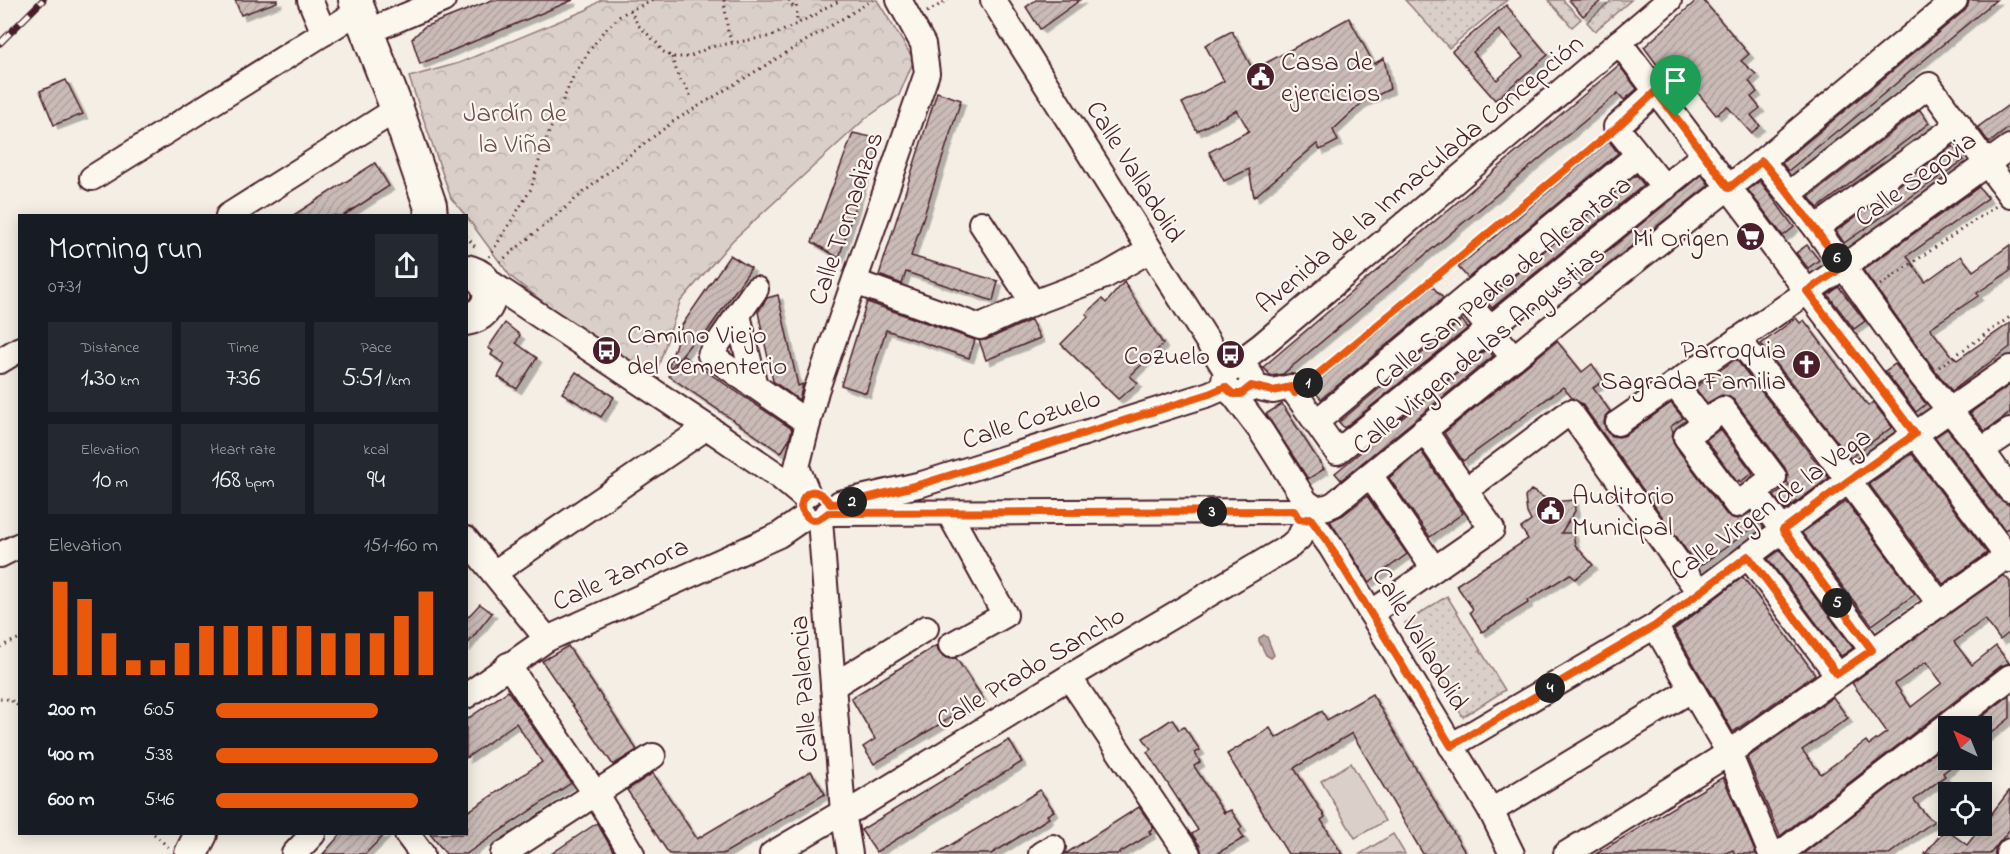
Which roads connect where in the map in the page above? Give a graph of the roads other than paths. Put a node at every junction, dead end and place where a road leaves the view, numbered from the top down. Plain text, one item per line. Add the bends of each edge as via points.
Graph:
1 (310, 0) edge
2 (443, 0) edge
3 (899, 0) edge
4 (1669, 0) edge
5 (1955, 0) edge
6 (995, 1) edge
7 (360, 14) edge
8 (324, 33) junction
9 (1619, 42) junction
10 (1656, 91) junction
11 (397, 109) junction
12 (1959, 124) junction
13 (2010, 147) edge
14 (1638, 155) junction
15 (1704, 155) junction
16 (1762, 161) junction
17 (1987, 163) junction
18 (92, 178) dead end
19 (1665, 188) junction
20 (1729, 188) junction
21 (1789, 194) junction
22 (2005, 199) edge
23 (433, 212) edge
24 (231, 214) edge
25 (981, 223) dead end
26 (1816, 228) junction
27 (1150, 250) junction
28 (1843, 267) junction
29 (855, 282) junction
30 (474, 288) edge
31 (756, 289) dead end
32 (1807, 291) junction
33 (1465, 299) junction
34 (1033, 303) junction
35 (738, 315) junction
36 (1490, 330) junction
37 (1738, 339) junction
38 (18, 350) edge
39 (1514, 358) junction
40 (0, 361) edge
41 (2010, 368) edge
42 (1238, 381) junction
43 (1674, 384) junction
44 (755, 386) junction
45 (1949, 412) junction
46 (1316, 422) junction
47 (808, 423) junction
48 (1705, 423) junction
49 (707, 427) junction
50 (1424, 430) junction
51 (2010, 430) edge
52 (1603, 434) junction
53 (1915, 434) junction
54 (1982, 450) junction
55 (1370, 475) junction
56 (1848, 481) junction
57 (922, 484) junction
58 (2010, 490) edge
59 (1465, 491) junction
60 (1754, 492) junction
61 (1303, 506) junction
62 (816, 507) junction
63 (923, 513) junction
64 (949, 513) junction
65 (1783, 530) junction
66 (468, 541) edge
67 (18, 546) edge
68 (0, 555) edge
69 (1748, 556) junction
70 (2009, 556) edge
71 (1434, 569) junction
72 (494, 573) junction
73 (1699, 592) junction
74 (1939, 603) junction
75 (1371, 613) junction
76 (1655, 626) junction
77 (926, 628) dead end
78 (547, 639) junction
79 (951, 645) dead end
80 (1872, 650) junction
81 (508, 665) junction
82 (1837, 674) junction
83 (1069, 677) junction
84 (2010, 677) edge
85 (833, 686) junction
86 (1691, 690) junction
87 (468, 695) edge
88 (1451, 746) junction
89 (1729, 753) junction
90 (653, 756) dead end
91 (595, 793) junction
92 (1491, 811) junction
93 (843, 812) junction
94 (200, 835) edge
95 (312, 835) edge
96 (408, 835) edge
97 (1181, 852) edge
98 (191, 854) edge
99 (294, 854) edge
100 (422, 854) edge
101 (503, 854) edge
102 (632, 854) edge
103 (772, 854) edge
104 (850, 854) edge
105 (1512, 854) edge
106 (1566, 854) edge
107 (1771, 854) edge
108 (1780, 854) edge

1 - 8 street
2 - 7 street
3 - 29 street, Calle Tornadizos via 923,44 927,73
4 - 9 street, Avenida de la Inmaculada Concepción
5 - 16 street, Calle Virgen de las Angustias
6 - 27 street, Calle Valladolid
7 - 8 street
7 - 11 main road
8 - 18 street
9 - 10 street
9 - 42 street, Avenida de la Inmaculada Concepción via 1263,345
10 - 14 street via 1616,128
10 - 15 street
11 - 23 main road
11 - 24 street
12 - 17 street
12 - 21 street via 1929,85
12 - 26 street
13 - 17 street, Calle Segovia
14 - 19 street
14 - 33 street
15 - 19 street, Calle San Pedro de Alcantara
15 - 20 street
16 - 20 street, Calle Virgen de las Angustias
16 - 21 street
17 - 22 street
17 - 28 street, Calle Segovia
19 - 36 street, Calle San Pedro de Alcantara
20 - 32 street
20 - 39 street, Calle Virgen de las Angustias
21 - 26 street
25 - 34 street
26 - 28 street
27 - 34 street via 1104,276
27 - 42 street, Calle Valladolid
28 - 32 street, Calle Segovia
28 - 45 street
29 - 34 street via 980,327
29 - 47 street, Calle Tornadizos
30 - 49 street via 530,309
31 - 35 street
32 - 37 street, Calle Segovia
32 - 53 street
33 - 36 street
33 - 46 street
35 - 44 street
35 - 44 street via 710,355
36 - 39 street
36 - 46 street, Calle San Pedro de Alcantara via 1337,452
37 - 43 street, Calle Segovia
37 - 56 street
38 - 40 street
39 - 50 street, Calle Virgen de las Angustias
41 - 45 street, Calle Virgen de la Vega
42 - 46 street via 1273,391 1291,387
42 - 57 street, Calle Cozuelo via 1209,394
42 - 61 street, Calle Valladolid
43 - 48 street
43 - 52 street, Calle Segovia
44 - 47 street
45 - 53 street, Calle Virgen de la Vega
45 - 54 street
47 - 62 street, Calle Tornadizos via 797,467
48 - 60 street via 1686,436 1737,505
48 - 60 street via 1723,409 1774,477
49 - 62 street
49 - 72 street
50 - 55 street, Calle Virgen de las Angustias
50 - 59 street
51 - 54 street
52 - 59 street via 1570,412
52 - 73 street
53 - 56 street, Calle Virgen de la Vega
53 - 70 street
54 - 58 street
55 - 61 street, Calle Virgen de las Angustias via 1334,504
55 - 71 street
56 - 65 street, Calle Virgen de la Vega
56 - 74 street
57 - 62 street, Calle Cozuelo
57 - 63 street
59 - 71 street via 1492,529
60 - 65 street
61 - 64 street
61 - 75 street, Calle Valladolid
61 - 83 street, Calle Prado Sancho via 1299,538 1290,546
62 - 63 street
62 - 78 street, Calle Zamora via 779,535
62 - 85 street, Calle Palencia
63 - 64 street
64 - 79 street via 1005,615
65 - 69 street, Calle Virgen de la Vega
65 - 80 street
66 - 72 street
67 - 68 street
69 - 73 street, Calle Virgen de la Vega
69 - 82 street
70 - 74 street
71 - 75 street
72 - 78 street
73 - 76 street, Calle Virgen de la Vega
74 - 80 street
75 - 88 street, Calle Valladolid
76 - 86 street
76 - 88 street, Calle Virgen de la Vega
77 - 85 street
78 - 81 street, Calle Zamora
80 - 82 street
81 - 87 street, Calle Zamora
81 - 91 street
82 - 89 street
83 - 93 street, Calle Prado Sancho via 856,808
83 - 97 street
84 - 108 street
85 - 93 street, Calle Palencia
86 - 89 street
86 - 92 street
88 - 92 street, Calle Valladolid
89 - 106 street
89 - 107 street
90 - 91 street
91 - 101 street
91 - 102 street
92 - 105 street, Calle Valladolid
93 - 103 street, Calle Prado Sancho
93 - 104 street, Calle Palencia
94 - 98 main road
95 - 99 street
96 - 100 street

